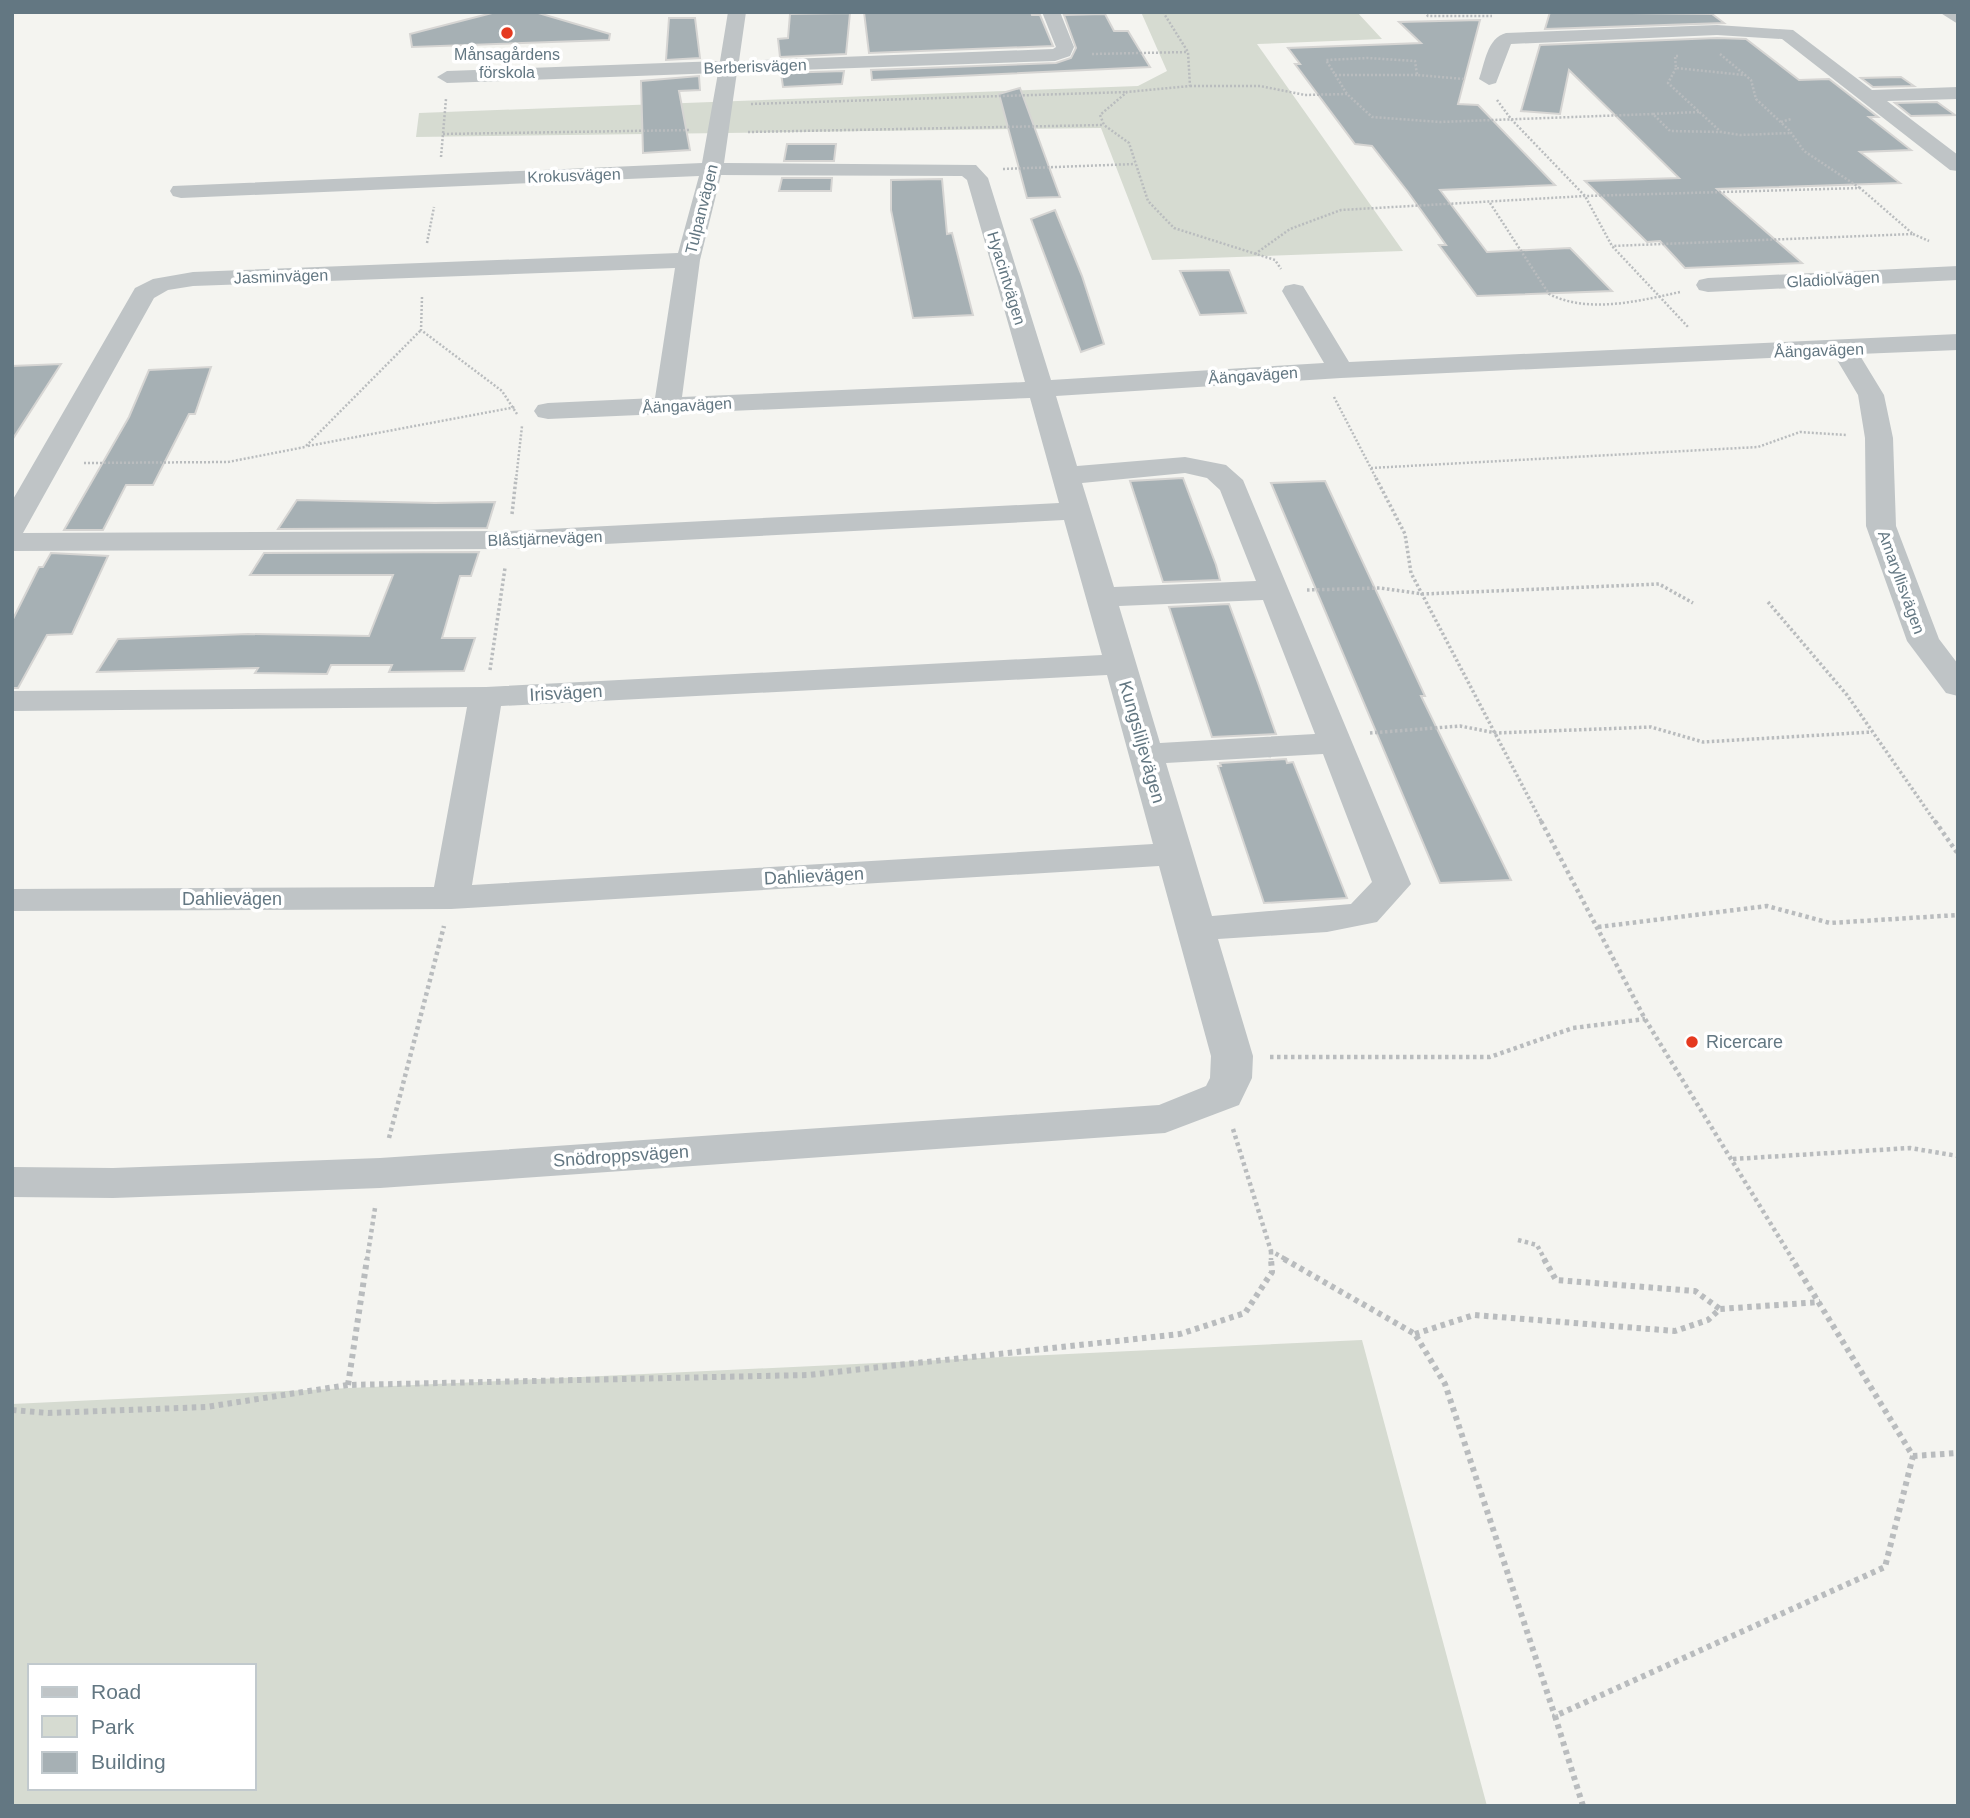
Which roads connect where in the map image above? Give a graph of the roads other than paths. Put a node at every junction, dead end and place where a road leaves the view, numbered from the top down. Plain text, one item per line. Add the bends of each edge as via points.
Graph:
1 (737, 12) edge
2 (1051, 12) edge
3 (1948, 12) edge
4 (1958, 19) edge
5 (727, 66) junction
6 (447, 77) dead end
7 (1489, 79) dead end
8 (1958, 93) edge
9 (1867, 96) junction
10 (1958, 165) edge
11 (712, 169) junction
12 (968, 170) joint
13 (181, 191) dead end
14 (688, 260) junction
15 (1958, 273) edge
16 (1708, 285) dead end
17 (1294, 291) road end
18 (1958, 342) edge
19 (1843, 349) junction
20 (1331, 371) junction
21 (1042, 389) junction
22 (667, 406) junction
23 (548, 411) dead end
24 (1066, 476) junction
25 (1076, 511) junction
26 (12, 527) edge
27 (12, 542) edge
28 (1275, 590) junction
29 (1101, 597) junction
30 (1119, 664) junction
31 (1958, 686) edge
32 (486, 697) junction
33 (12, 701) edge
34 (1334, 739) junction
35 (1145, 754) junction
36 (1176, 854) junction
37 (451, 898) junction
38 (12, 900) edge
39 (1195, 929) junction
40 (1228, 1076) joint
41 (12, 1182) edge

1 - 5 street, Tulpanvägen
2 - 5 street, Berberisvägen via 1065,47 1055,55
3 - 4 street
5 - 6 street, Berberisvägen via 495,69
5 - 11 street, Tulpanvägen
7 - 9 street via 1500,44 1506,39 1787,34
8 - 9 street
9 - 10 street
11 - 12 street, Krokusvägen
11 - 13 street, Krokusvägen
11 - 14 street, Tulpanvägen
12 - 21 street, Hyacintvägen via 977,178
14 - 22 street, Tulpanvägen
14 - 26 street, Jasminvägen via 193,279 162,284 144,293
15 - 16 street, Gladiolvägen
17 - 20 street
18 - 19 street, Åängavägen
19 - 20 street, Åängavägen
19 - 31 street, Amaryllisvägen via 1871,395 1879,438 1881,526 1923,641
20 - 21 street, Åängavägen
21 - 22 street, Åängavägen
21 - 24 street, Kungsliljevägen
22 - 23 street, Åängavägen
24 - 25 street, Kungsliljevägen
24 - 28 street via 1185,465 1216,471 1233,486
25 - 27 street, Blåstjärnevägen via 509,540
25 - 29 street, Kungsliljevägen
28 - 29 street
28 - 34 street
29 - 30 street, Kungsliljevägen
30 - 32 street, Irisvägen
30 - 35 street, Kungsliljevägen
32 - 33 street, Irisvägen
32 - 37 street
34 - 35 street
34 - 39 street via 1392,884 1363,914
35 - 36 street, Kungsliljevägen
36 - 37 street, Dahlievägen
36 - 39 street, Kungsliljevägen
37 - 38 street, Dahlievägen
39 - 40 street, Kungsliljevägen
40 - 41 street, Snödroppsvägen via 1165,1119 380,1173

